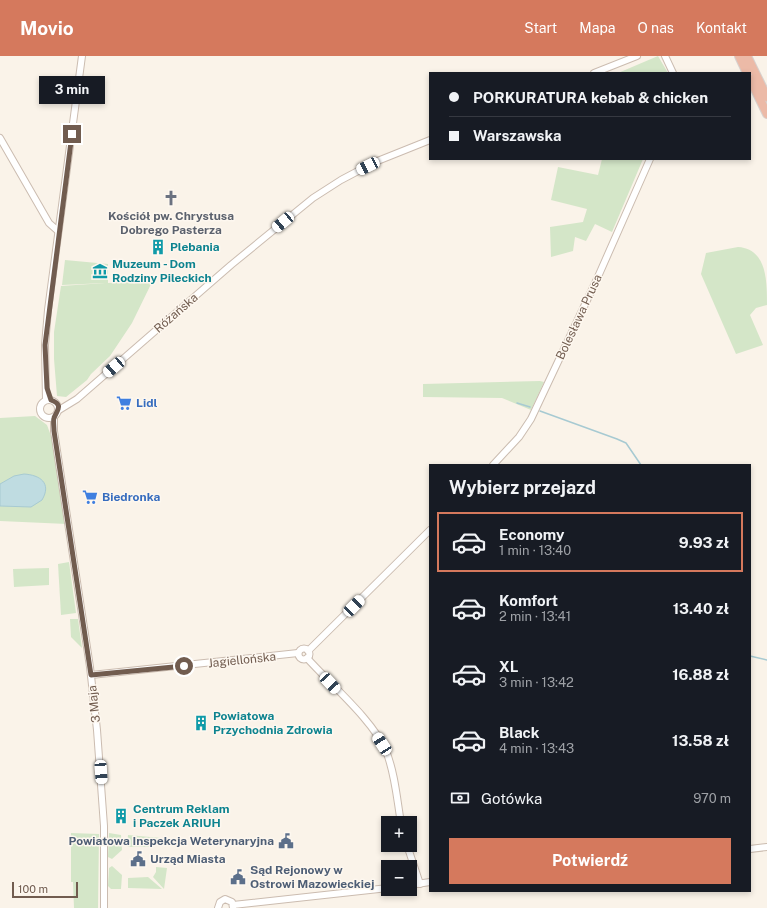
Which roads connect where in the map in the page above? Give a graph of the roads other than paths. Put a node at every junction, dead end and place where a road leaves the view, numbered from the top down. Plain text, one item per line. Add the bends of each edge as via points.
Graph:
1 (82, 56) edge
2 (636, 56) edge
3 (665, 56) edge
4 (739, 56) edge
5 (747, 56) edge
6 (596, 72) edge
7 (673, 72) edge
8 (747, 72) edge
9 (751, 81) edge
10 (767, 97) edge
11 (767, 114) edge
12 (0, 138) edge
13 (429, 140) edge
14 (650, 160) edge
15 (58, 231) junction
16 (49, 400) junction
17 (58, 408) junction
18 (51, 418) junction
19 (494, 464) edge
20 (429, 531) edge
21 (308, 651) junction
22 (298, 653) junction
23 (307, 658) junction
24 (91, 675) junction
25 (400, 816) edge
26 (767, 847) edge
27 (751, 849) edge
28 (409, 852) edge
29 (429, 882) edge
30 (417, 884) edge
31 (420, 884) junction
32 (381, 889) edge
33 (233, 906) edge
34 (104, 908) edge
35 (218, 908) edge

1 - 15 street
2 - 6 street
3 - 7 street
4 - 8 highway
5 - 10 highway
9 - 11 highway
12 - 15 street via 49,223
13 - 17 street, Różańska via 370,164 313,198 77,399
14 - 19 street, Bolesława Prusa via 531,419 519,437
15 - 16 street via 45,345
16 - 17 street
16 - 18 street via 42,404 40,409 43,416
17 - 18 street
18 - 24 street, 3 Maja
20 - 21 street
21 - 22 street via 302,649
21 - 23 street
22 - 23 street via 301,659
22 - 24 street, Jagiellońska
23 - 25 street via 367,722 382,744 388,757
24 - 34 street, 3 Maja via 104,815
26 - 27 street
28 - 31 street
29 - 31 street
30 - 31 street
32 - 33 street
33 - 35 street via 230,900 225,899 220,902

